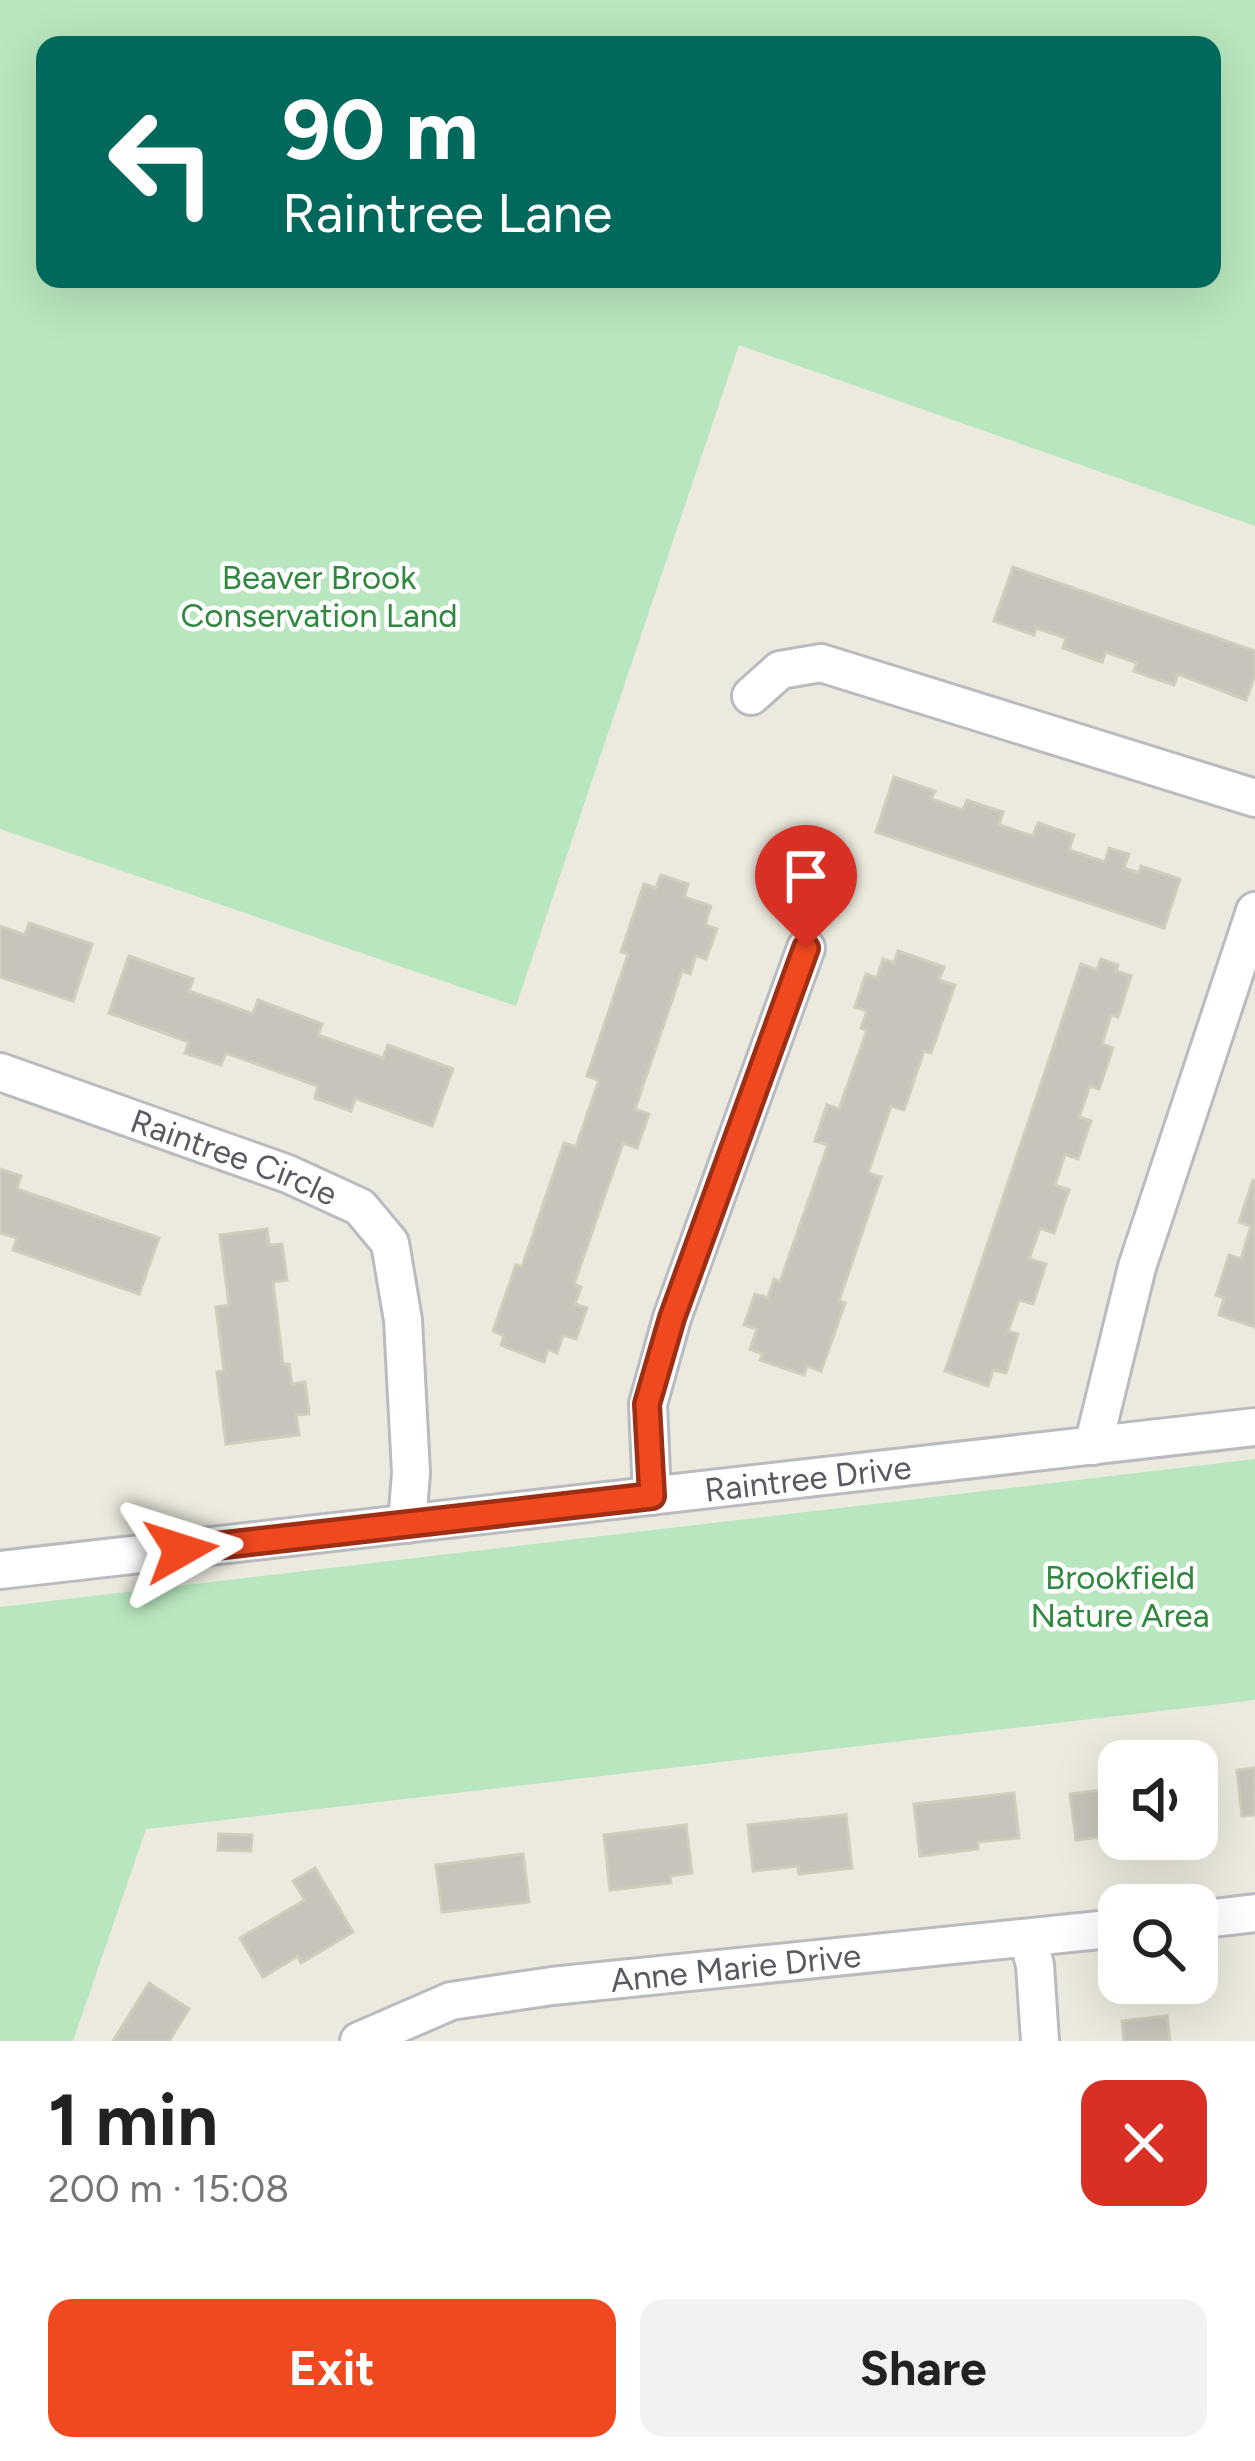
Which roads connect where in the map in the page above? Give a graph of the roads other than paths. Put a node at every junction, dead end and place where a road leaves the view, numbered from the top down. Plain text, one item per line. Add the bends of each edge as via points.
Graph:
1 (751, 696) dead end
2 (1255, 798) edge
3 (1255, 911) edge
4 (806, 948) dead end
5 (0, 1072) edge
6 (1255, 1427) edge
7 (1094, 1446) junction
8 (652, 1496) junction
9 (407, 1524) junction
10 (0, 1570) edge
11 (1255, 1913) edge
12 (1218, 1917) edge
13 (1098, 1931) edge
14 (1028, 1939) junction
15 (359, 2041) edge
16 (1040, 2041) edge

1 - 2 street via 780,670 821,663
3 - 7 street via 1137,1267
4 - 8 street via 647,1404
5 - 9 street, Raintree Circle via 360,1207 391,1243 404,1320
6 - 7 street, Raintree Drive
7 - 8 street, Raintree Drive
8 - 9 street, Raintree Drive
9 - 10 street, Raintree Drive
11 - 12 street
13 - 14 street, Anne Marie Drive
14 - 15 street, Anne Marie Drive via 502,1993 451,2001
14 - 16 street

